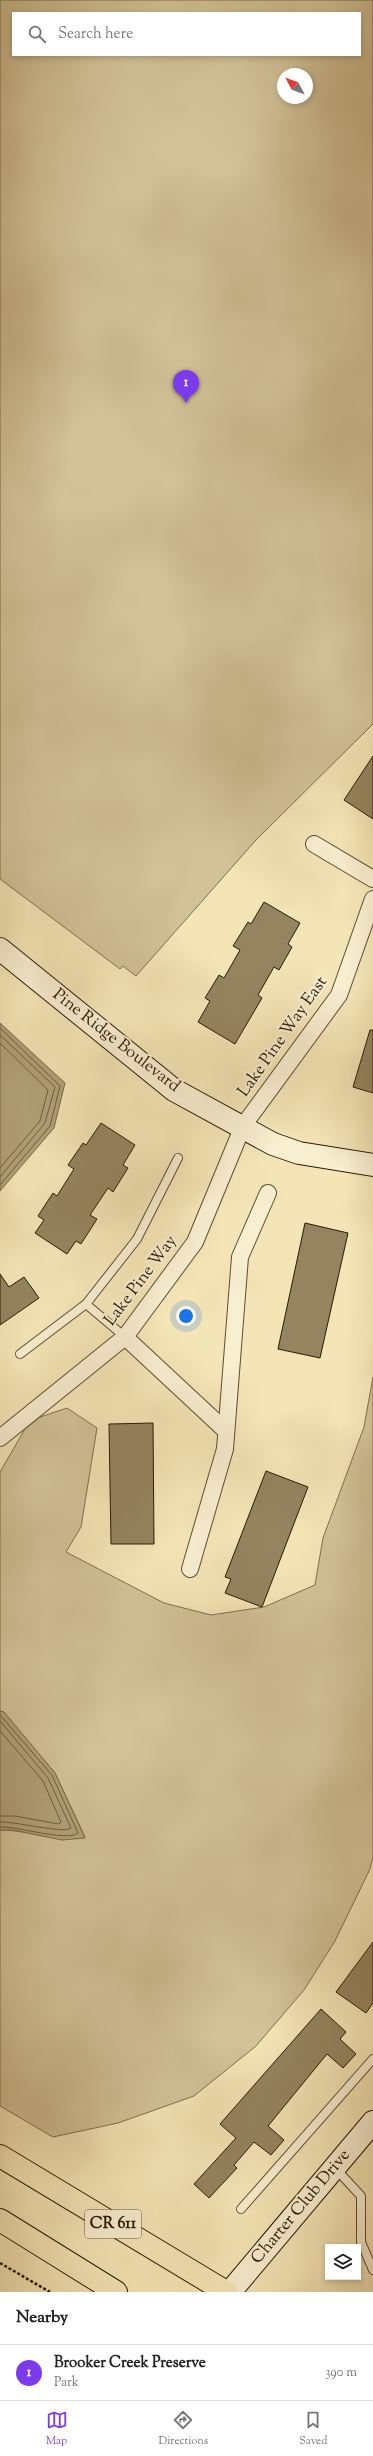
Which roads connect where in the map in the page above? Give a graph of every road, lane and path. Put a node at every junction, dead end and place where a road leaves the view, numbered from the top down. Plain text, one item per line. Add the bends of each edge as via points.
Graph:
1 (314, 844) dead end
2 (373, 879) edge
3 (373, 899) edge
4 (0, 950) edge
5 (243, 1126) junction
6 (178, 1158) dead end
7 (373, 1165) edge
8 (268, 1193) dead end
9 (86, 1304) junction
10 (125, 1337) junction
11 (20, 1354) dead end
12 (226, 1431) junction
13 (0, 1438) edge
14 (190, 1569) dead end
15 (373, 2059) edge
16 (373, 2122) edge
17 (0, 2156) edge
18 (335, 2168) junction
19 (241, 2209) dead end
20 (0, 2220) edge
21 (0, 2263) edge
22 (373, 2270) edge
23 (50, 2292) edge
24 (116, 2292) edge
25 (226, 2292) edge
26 (230, 2292) edge

1 - 2 street
3 - 5 street, Lake Pine Way East via 339,995
4 - 5 street, Pine Ridge Boulevard via 174,1090
5 - 7 street, Pine Ridge Boulevard via 273,1144 299,1153
5 - 10 street, Lake Pine Way via 195,1242
6 - 9 lane via 137,1239
8 - 12 street via 240,1257
9 - 10 lane
9 - 11 lane
10 - 12 street
10 - 13 street, Lake Pine Way
12 - 14 street via 225,1449
15 - 19 lane
16 - 18 street, Charter Club Drive
17 - 25 main road, CR 611
18 - 22 lane via 361,2196 361,2242
18 - 26 street, Charter Club Drive
20 - 24 main road
21 - 23 path

